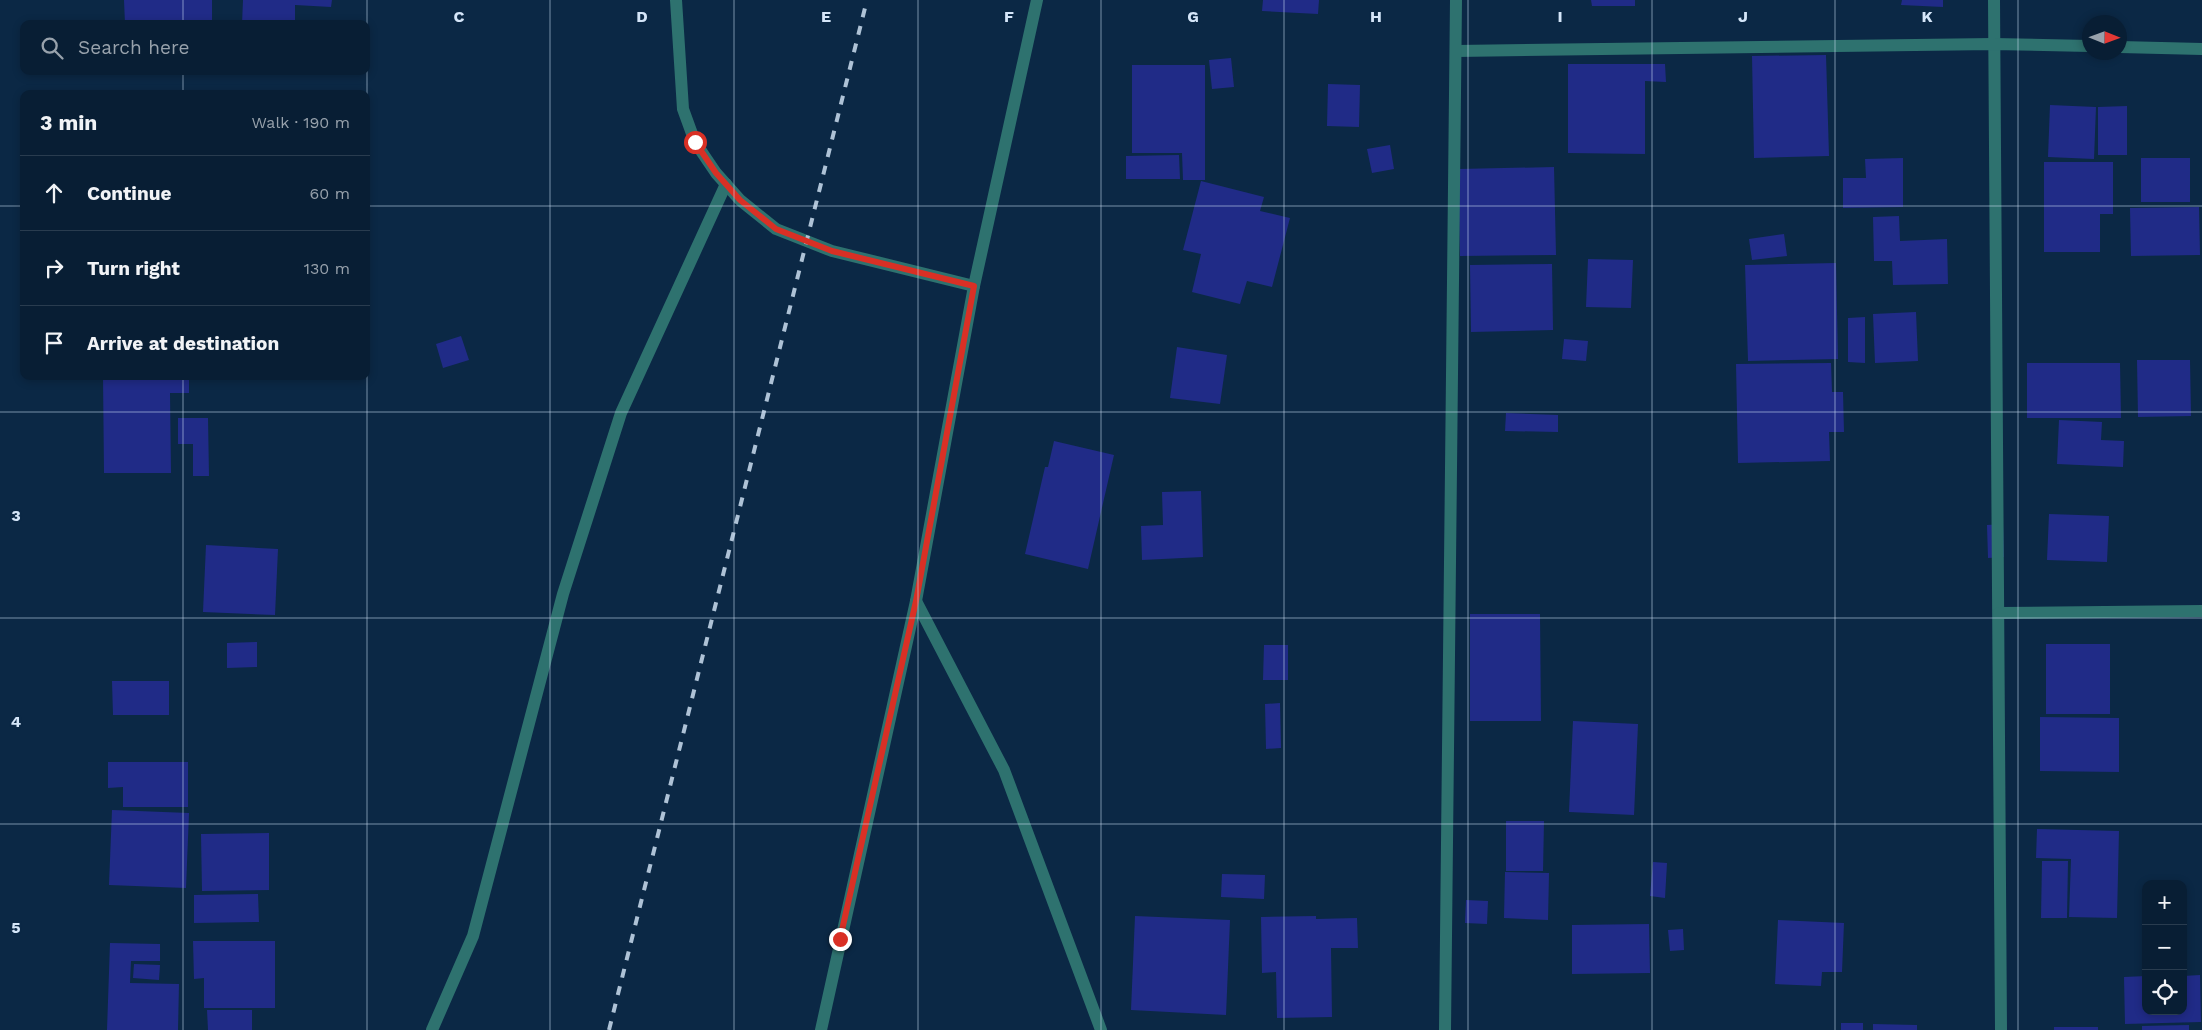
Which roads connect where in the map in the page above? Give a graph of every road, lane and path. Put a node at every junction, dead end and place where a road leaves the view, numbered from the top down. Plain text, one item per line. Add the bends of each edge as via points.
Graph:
1 (676, 0) edge
2 (1037, 0) edge
3 (1456, 0) edge
4 (1994, 0) edge
5 (1993, 44) junction
6 (2082, 46) edge
7 (2127, 47) edge
8 (2202, 48) edge
9 (1456, 51) junction
10 (726, 184) junction
11 (974, 286) junction
12 (916, 601) junction
13 (2202, 611) edge
14 (1999, 613) junction
15 (432, 1030) edge
16 (821, 1030) edge
17 (1101, 1030) edge
18 (1445, 1030) edge
19 (2001, 1030) edge

1 - 10 street via 683,109 695,142
2 - 11 street
3 - 9 street
4 - 5 street
5 - 6 street
5 - 9 street
5 - 14 street
7 - 8 street
9 - 18 street
10 - 11 street via 740,200 776,229 832,251
10 - 15 street via 621,413 563,594 474,936
11 - 12 street
12 - 16 street
12 - 17 street via 1004,770
13 - 14 street
14 - 19 street

